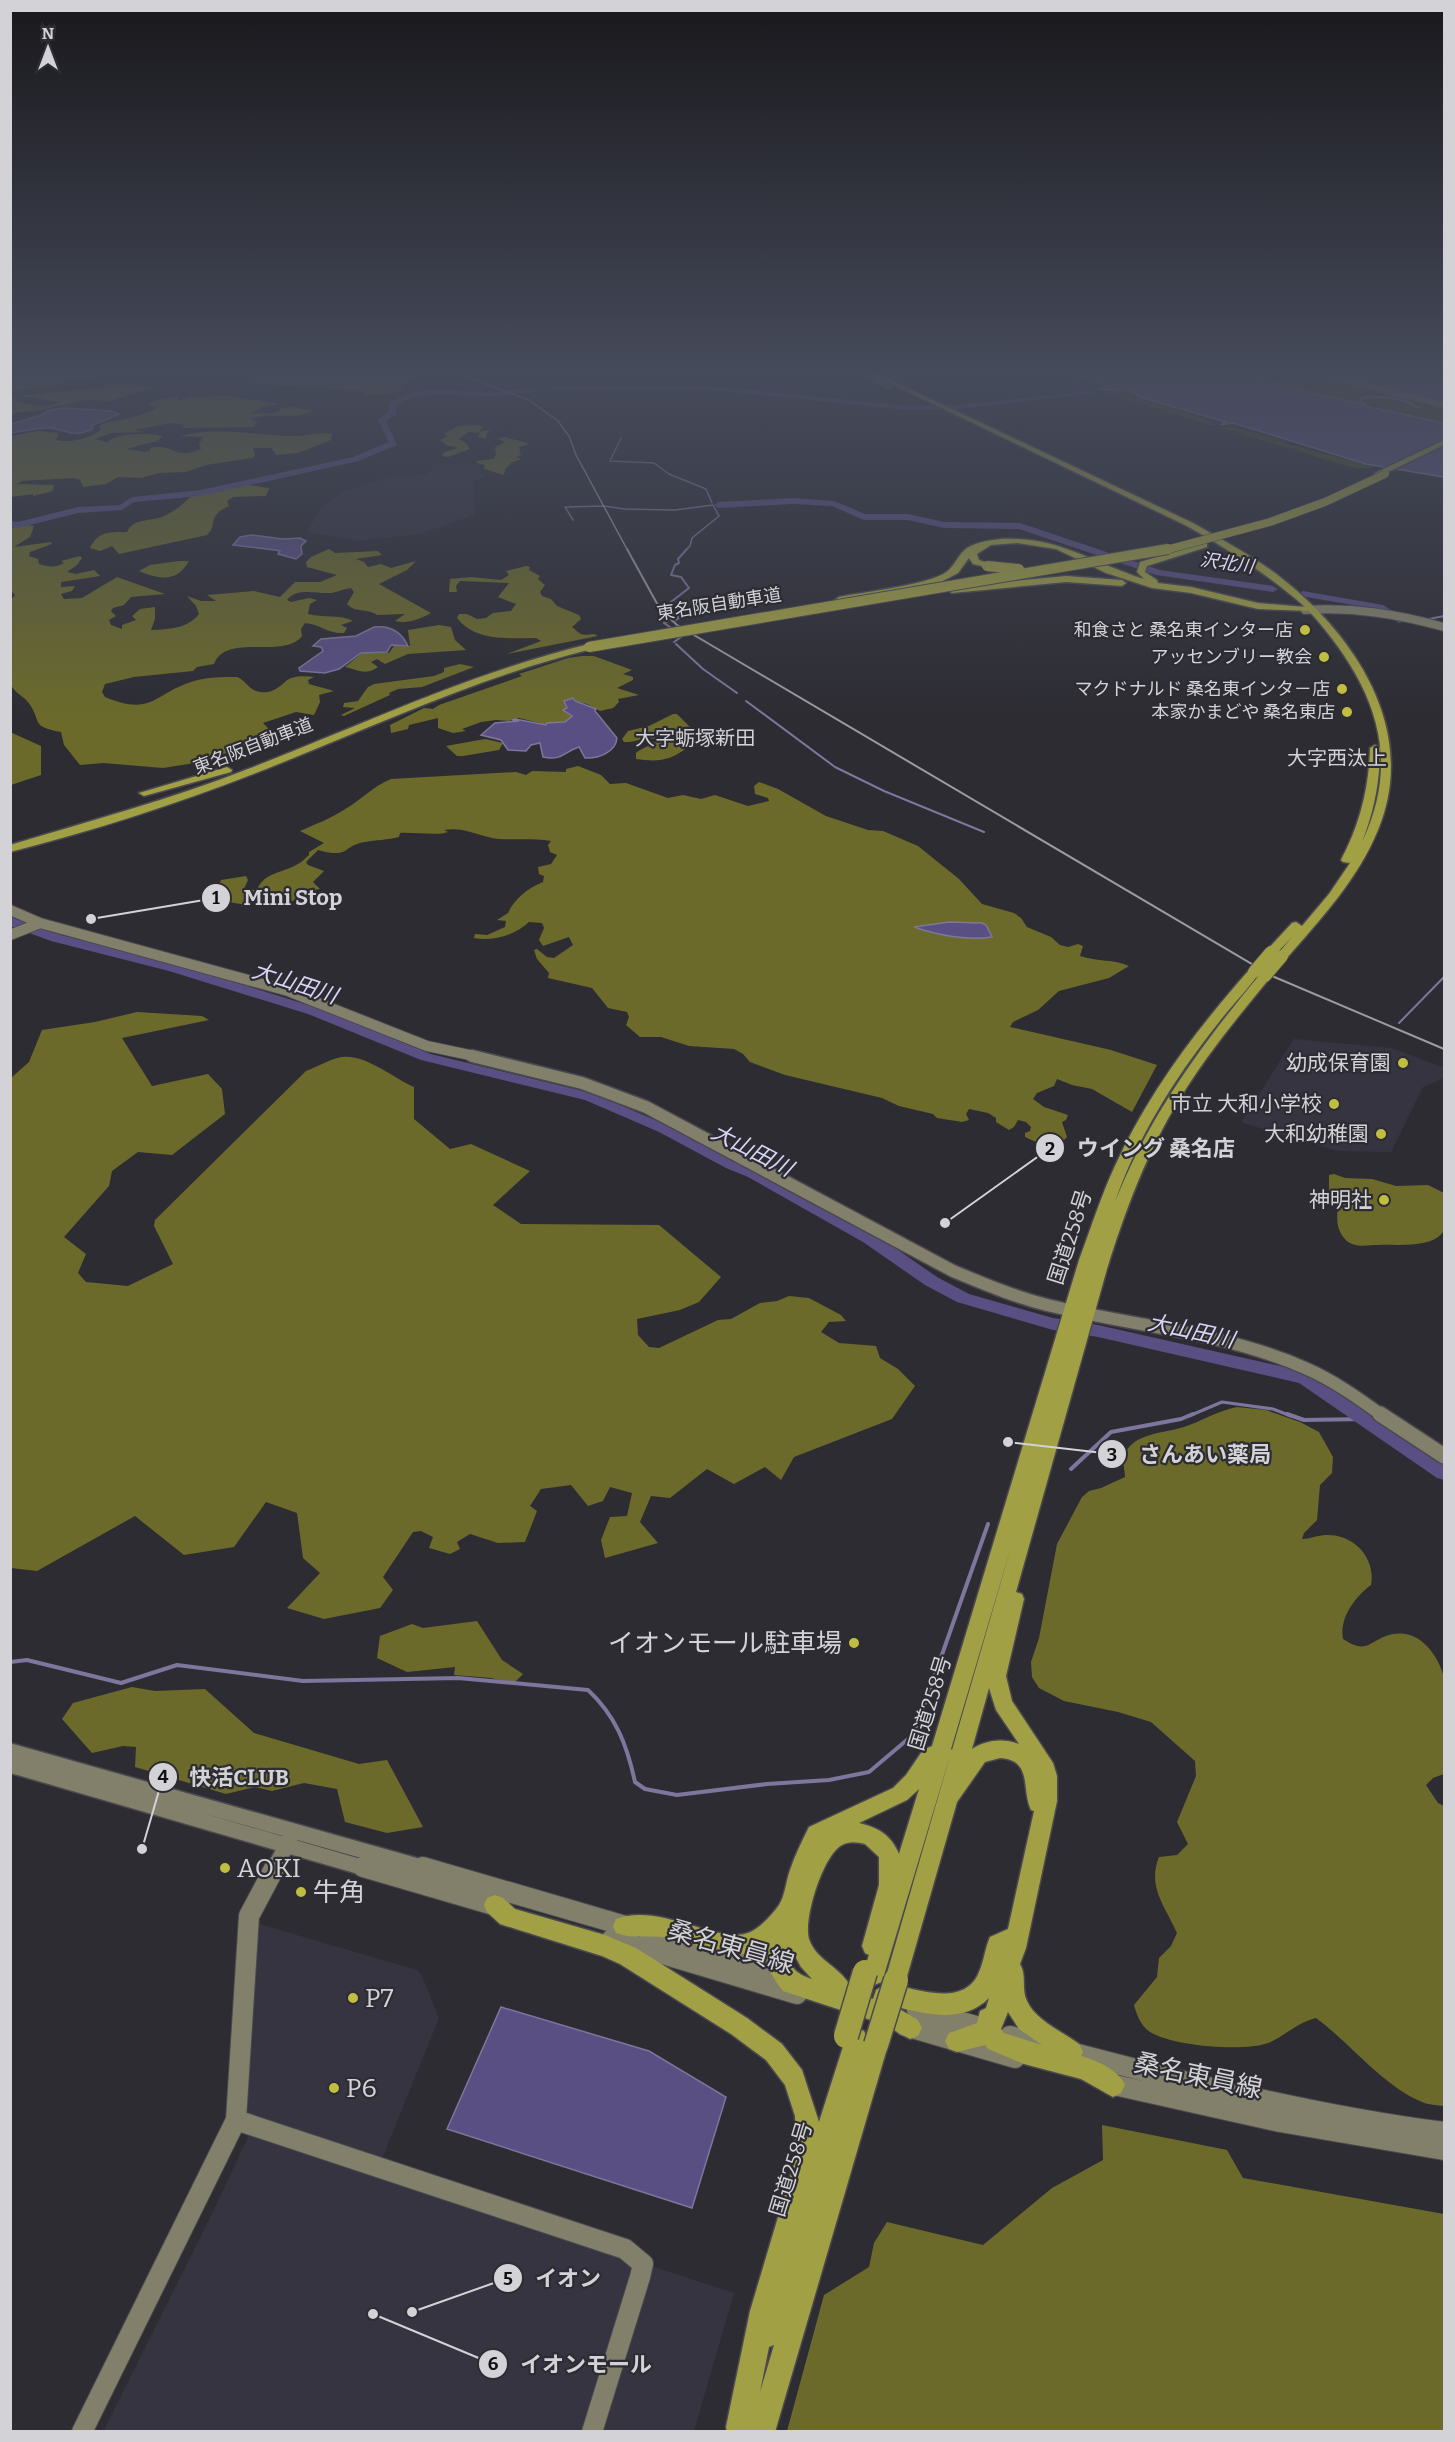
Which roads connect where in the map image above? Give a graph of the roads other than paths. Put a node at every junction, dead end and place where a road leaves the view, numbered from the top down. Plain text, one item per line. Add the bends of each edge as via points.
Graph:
1 (1109, 488) edge
2 (1343, 488) edge
3 (1355, 488) edge
4 (1270, 522) junction
5 (1139, 552) junction
6 (1140, 586) junction
7 (1170, 588) junction
8 (831, 606) junction
9 (807, 607) junction
10 (1309, 609) junction
11 (1444, 627) edge
12 (588, 645) junction
13 (492, 673) junction
14 (348, 726) junction
15 (366, 734) dead end
16 (233, 789) dead end
17 (144, 793) dead end
18 (90, 825) junction
19 (10, 844) edge
20 (10, 849) edge
21 (10, 910) edge
22 (39, 923) junction
23 (15, 934) edge
24 (1078, 1320) junction
25 (1444, 1456) edge
26 (1023, 1540) junction
27 (942, 1751) junction
28 (10, 1752) edge
29 (10, 1765) edge
30 (946, 1802) junction
31 (291, 1838) junction
32 (508, 1907) junction
33 (787, 1912) junction
34 (612, 1933) junction
35 (1012, 1943) junction
36 (783, 1972) junction
37 (878, 1975) junction
38 (840, 1988) junction
39 (882, 2000) junction
40 (910, 2028) junction
41 (988, 2029) junction
42 (859, 2040) junction
43 (957, 2041) junction
44 (1071, 2052) junction
45 (1113, 2085) junction
46 (236, 2120) junction
47 (1444, 2132) edge
48 (1444, 2150) edge
49 (746, 2430) edge
50 (82, 2432) edge
51 (592, 2432) edge

1 - 10 highway, 国道258号 via 1226,544 1273,575
2 - 5 highway, 東名阪自動車道, bridge via 1297,509 1228,531
3 - 4 highway, 東名阪自動車道, bridge
4 - 7 highway, bridge via 1153,559 1142,567 1148,579
4 - 8 highway, 東名阪自動車道, bridge via 1124,558
5 - 6 highway, bridge via 1039,567 1002,569 973,559 974,552 998,544 1036,545 1062,551 1099,570
5 - 9 highway, 東名阪自動車道, bridge
6 - 8 highway, bridge via 1066,579 970,587
6 - 10 highway via 1260,610
7 - 9 highway, bridge via 1123,577 1058,547 996,542 975,548 955,571 929,583
7 - 10 highway via 1258,606
8 - 12 highway, 東名阪自動車道, bridge
9 - 12 highway, 東名阪自動車道, bridge
10 - 11 street via 1372,609
10 - 24 highway, 国道258号, bridge via 1343,643 1375,700 1384,737 1386,779 1378,814 1361,855 1338,890 1260,974 1182,1083 1119,1210
12 - 13 highway, 東名阪自動車道
12 - 14 highway, 東名阪自動車道 via 485,670
13 - 15 highway via 428,699
13 - 18 highway, 東名阪自動車道 via 253,771
14 - 17 highway via 202,778
14 - 19 highway, 東名阪自動車道 via 204,784
16 - 18 highway
18 - 20 highway, 東名阪自動車道
21 - 22 street
22 - 23 street
22 - 24 street via 288,991 427,1046 514,1065 613,1094 695,1132 953,1271
24 - 25 street via 1286,1360 1312,1371
24 - 26 highway, 国道258号
24 - 27 highway, 国道258号
26 - 30 highway, 国道258号
26 - 35 highway via 1017,1593 996,1676 1003,1704 1043,1763 1047,1792
27 - 33 highway via 930,1756 900,1794 816,1834
27 - 37 highway, 国道258号
28 - 31 street via 210,1806 226,1816
29 - 31 street
30 - 35 highway via 973,1761 983,1753 1016,1751 1032,1765 1038,1801
30 - 37 highway, 国道258号
31 - 32 street
31 - 32 street
31 - 46 street via 249,1916
32 - 34 highway
33 - 34 highway via 767,1934 750,1944 729,1945 664,1927
33 - 36 highway via 776,1956
34 - 36 street, 桑名東員線
34 - 40 street, 桑名東員線
34 - 49 highway via 628,1956 774,2052 794,2078 807,2116 808,2157 763,2311
35 - 39 highway via 998,1944 983,1988 960,2004 889,1994
35 - 41 highway via 988,2014
35 - 44 highway via 1011,1984 1017,2011
36 - 38 street, 桑名東員線
36 - 40 highway via 791,1983 889,2016
37 - 38 highway via 891,1864 889,1852 876,1838 853,1832 831,1839 822,1849 797,1917 796,1934 803,1954
37 - 42 highway, 国道258号, bridge
37 - 42 highway, bridge
38 - 39 street, 桑名東員線
39 - 41 street, 桑名東員線
40 - 43 street, 桑名東員線
41 - 43 highway via 977,2037
41 - 44 street, 桑名東員線
41 - 45 highway via 996,2041 1086,2069
42 - 49 highway, 国道258号
42 - 49 highway, 国道258号 via 839,2098
43 - 45 street, 桑名東員線
44 - 47 street, 桑名東員線 via 1283,2105
45 - 48 street, 桑名東員線 via 1280,2122
46 - 50 street
46 - 51 street via 625,2249 636,2256 643,2264 640,2277

